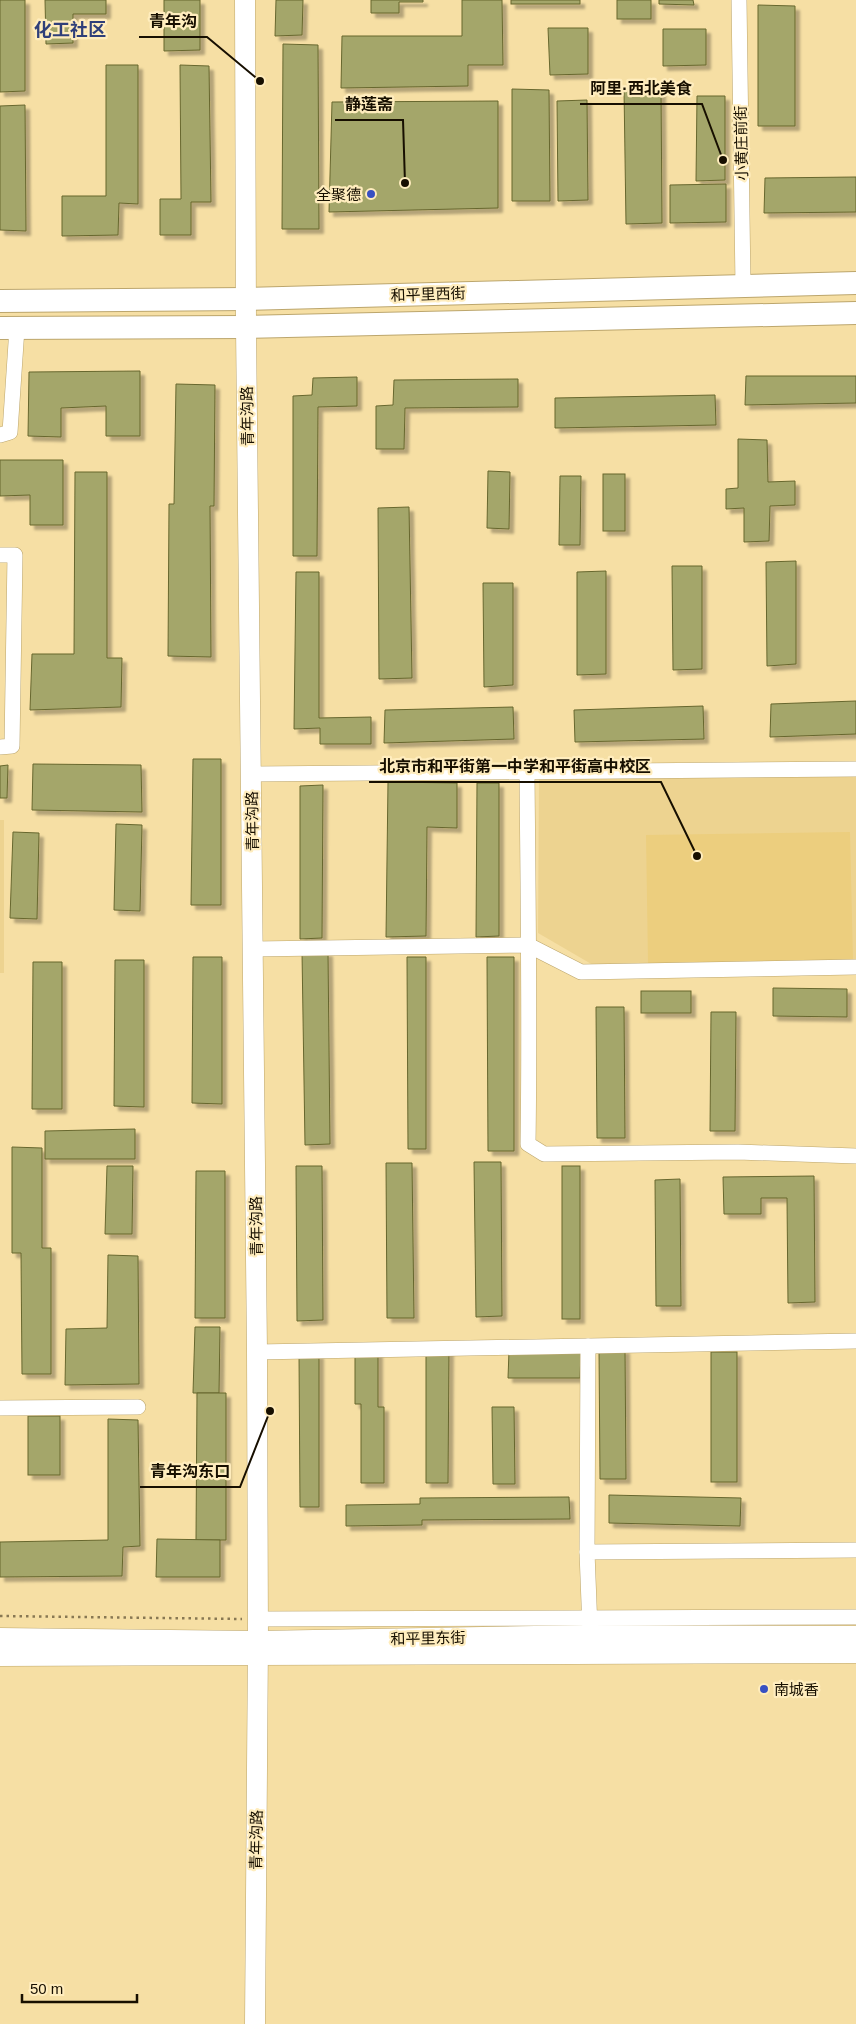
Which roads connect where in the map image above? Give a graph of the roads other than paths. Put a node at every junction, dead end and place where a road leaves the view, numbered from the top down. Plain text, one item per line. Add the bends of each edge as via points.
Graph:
1 (245, 0) edge
2 (740, 0) edge
3 (856, 283) edge
4 (743, 286) junction
5 (247, 299) junction
6 (0, 301) edge
7 (856, 313) edge
8 (246, 327) junction
9 (8, 328) edge
10 (0, 435) edge
11 (0, 555) edge
12 (0, 746) edge
13 (856, 769) edge
14 (527, 771) junction
15 (251, 774) junction
16 (528, 945) junction
17 (253, 949) junction
18 (856, 967) edge
19 (856, 1156) edge
20 (856, 1341) edge
21 (588, 1346) junction
22 (257, 1352) junction
23 (138, 1407) dead end
24 (0, 1408) edge
25 (856, 1550) edge
26 (587, 1552) junction
27 (856, 1617) edge
28 (258, 1619) junction
29 (590, 1627) junction
30 (856, 1636) edge
31 (0, 1638) edge
32 (258, 1649) junction
33 (856, 1652) edge
34 (0, 1656) edge
35 (255, 2024) edge

1 - 5 street, 青年沟路
2 - 4 street, 小黄庄前街
3 - 4 main road, 和平里西街
4 - 5 main road, 和平里西街
5 - 6 main road, 和平里西街
5 - 8 street, 青年沟路
7 - 8 main road, 和平里西街
8 - 9 main road, 和平里西街
8 - 15 street, 青年沟路
9 - 10 street via 10,432
11 - 12 street via 15,555 12,746
13 - 14 street
14 - 15 street
14 - 16 street
15 - 17 street, 青年沟路
16 - 17 street
16 - 18 street via 581,972
16 - 19 street via 528,1144 544,1154 738,1152
17 - 22 street, 青年沟路
20 - 21 street
21 - 22 street
21 - 26 street
22 - 28 street, 青年沟路
23 - 24 street
25 - 26 street
26 - 29 street
27 - 29 street
28 - 29 street
28 - 32 street, 青年沟路
29 - 30 street, 和平里东街
29 - 32 street, 和平里东街
31 - 32 street, 和平里东街
32 - 33 street, 和平里东街
32 - 34 street, 和平里东街
32 - 35 street, 青年沟路

